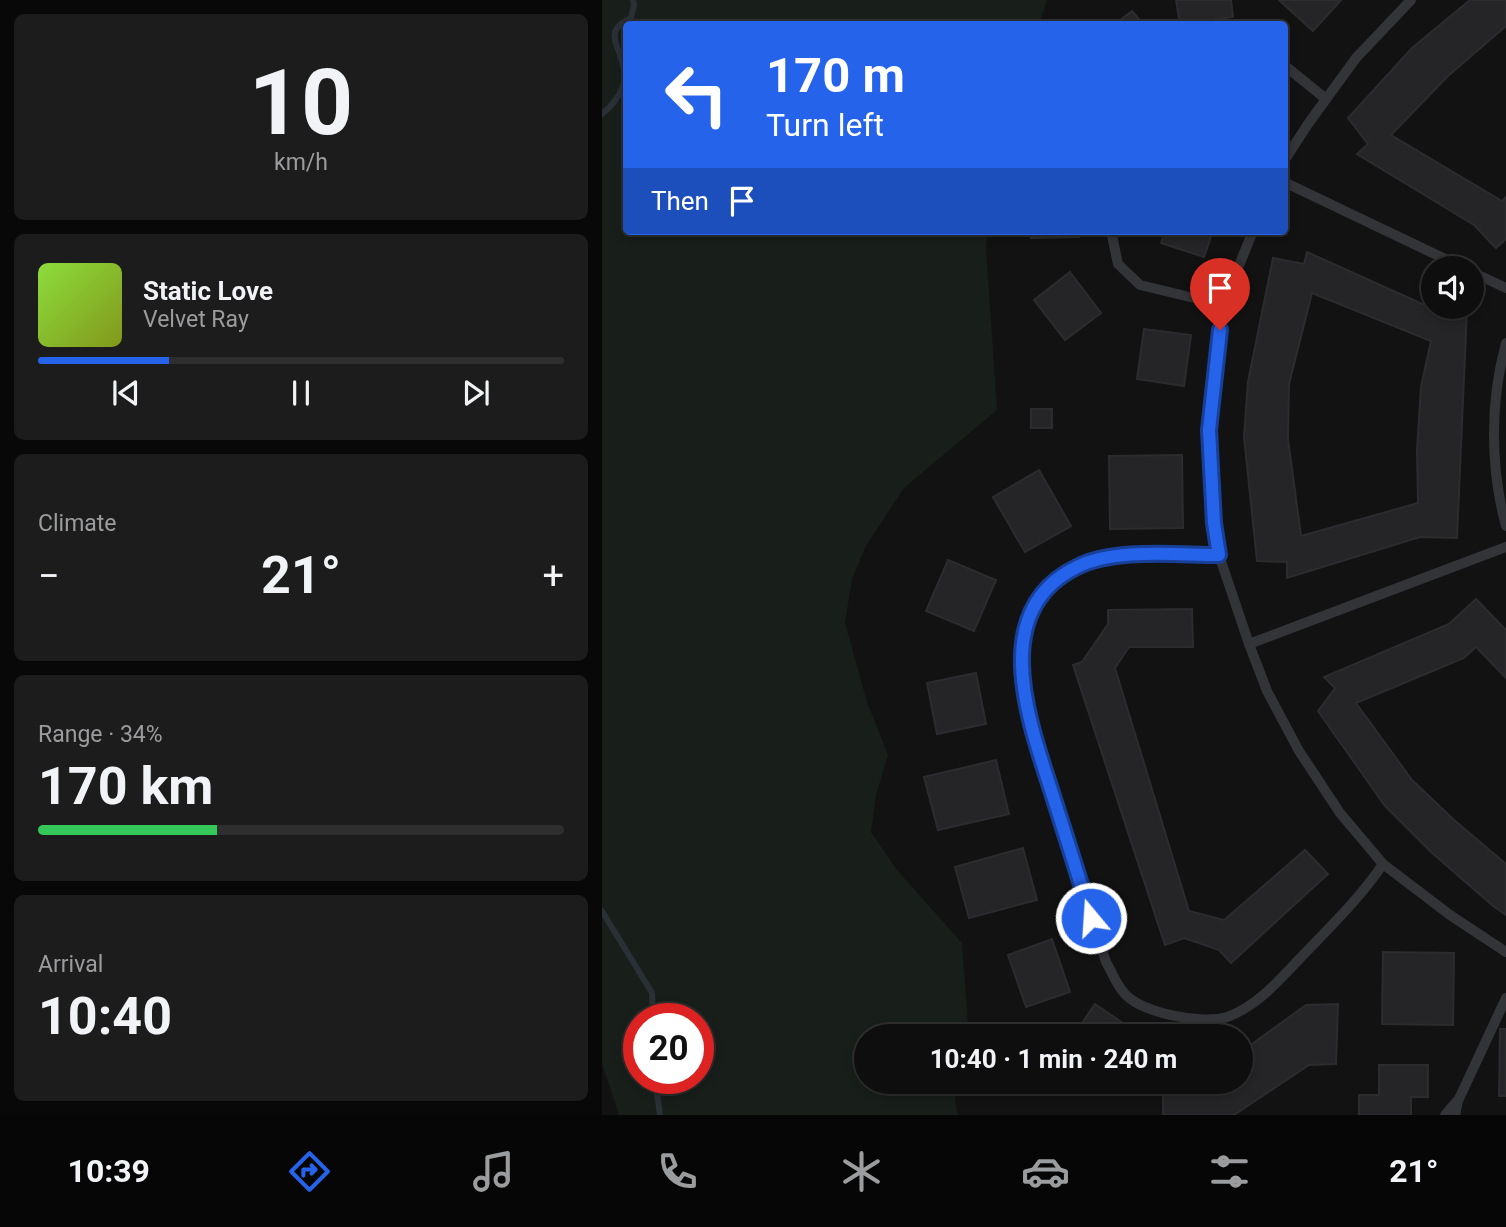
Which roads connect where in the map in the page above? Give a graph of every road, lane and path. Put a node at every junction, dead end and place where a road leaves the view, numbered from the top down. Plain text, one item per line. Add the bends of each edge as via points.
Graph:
1 (1411, 0) edge
2 (1288, 68) edge
3 (1326, 99) junction
4 (1288, 155) edge
5 (1288, 184) edge
6 (1112, 235) edge
7 (1251, 235) edge
8 (1439, 256) edge
9 (1484, 278) edge
10 (1506, 288) edge
11 (1223, 305) junction
12 (1506, 342) edge
13 (1506, 526) edge
14 (1506, 547) edge
15 (1219, 555) junction
16 (1249, 644) junction
17 (1383, 864) junction
18 (1506, 952) edge
19 (1506, 998) edge
20 (1458, 1101) junction
21 (1445, 1115) edge
22 (1455, 1115) edge

1 - 3 lane via 1356,58
2 - 3 lane
3 - 4 lane
5 - 8 lane
6 - 11 lane via 1118,264 1140,285
7 - 11 lane
9 - 10 lane
11 - 15 lane via 1209,430
12 - 13 lane via 1494,446 1498,498
14 - 16 lane
15 - 16 lane
15 - 17 lane via 1108,557 1078,566 1056,579 1035,601 1025,628 1023,680 1030,722 1106,962 1125,995 1143,1007 1166,1015 1223,1018 1275,984 1364,892
16 - 17 lane via 1267,691 1299,751 1340,813
17 - 18 lane
19 - 20 lane
20 - 21 lane
20 - 22 lane

